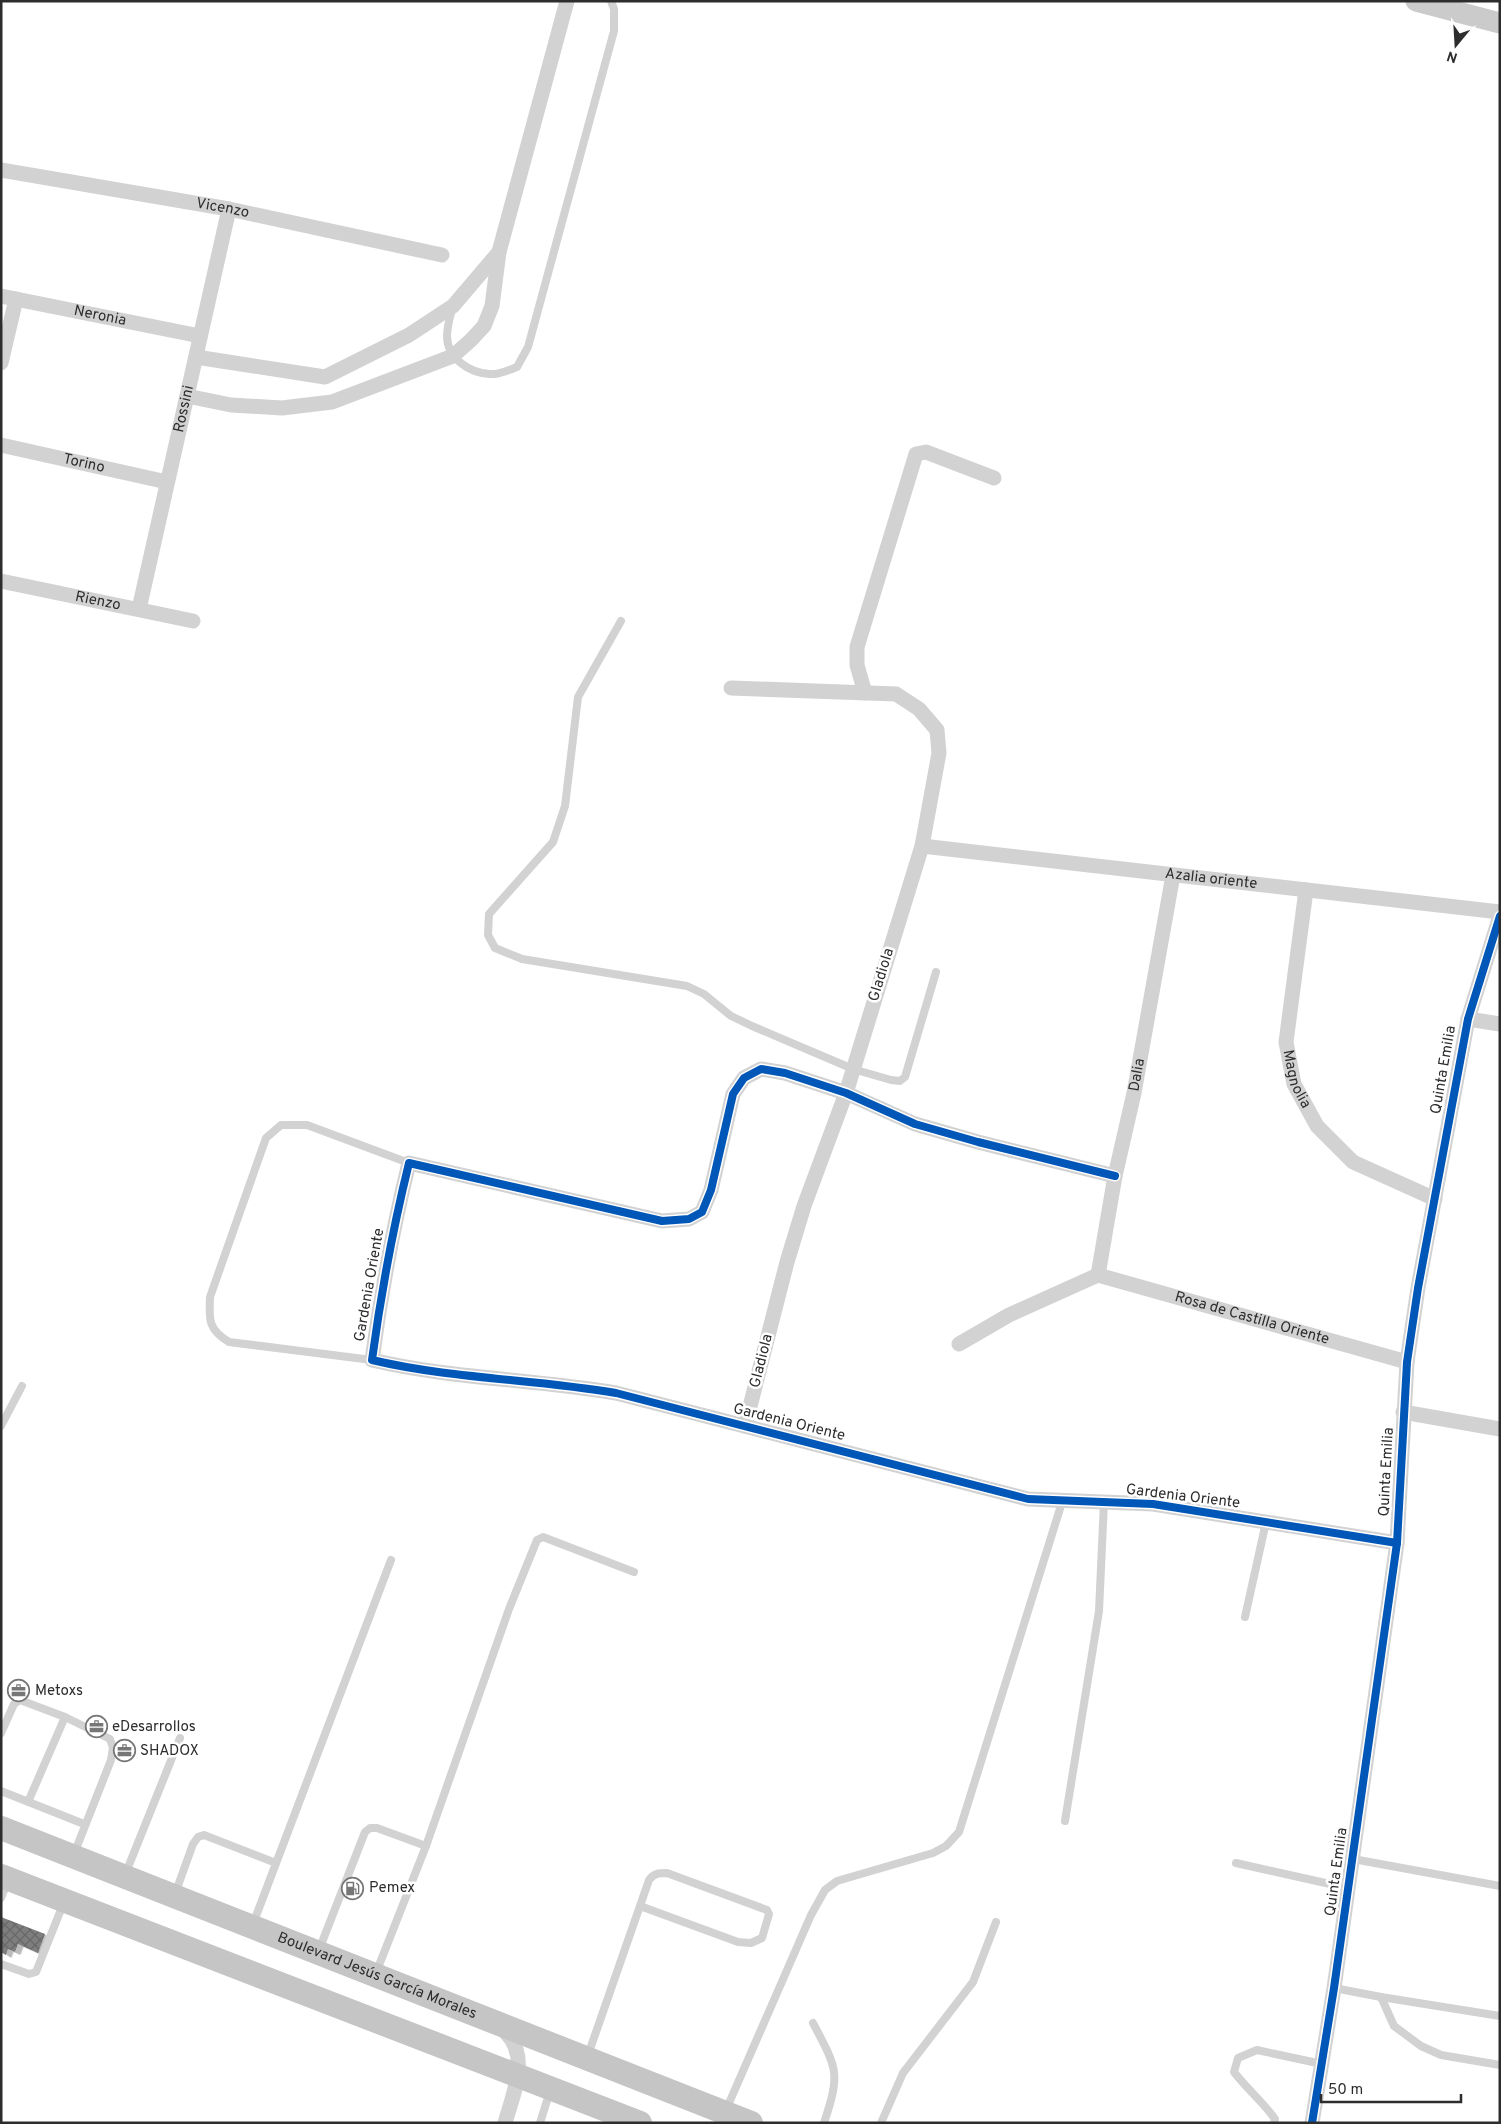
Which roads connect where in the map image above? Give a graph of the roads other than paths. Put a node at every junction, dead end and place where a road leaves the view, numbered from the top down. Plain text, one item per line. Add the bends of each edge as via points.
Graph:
1 (567, 1) edge
2 (611, 1) edge
3 (1416, 1) edge
4 (1500, 23) edge
5 (1, 170) edge
6 (229, 208) junction
7 (499, 252) junction
8 (442, 255) dead end
9 (8, 298) edge
10 (452, 306) junction
11 (200, 336) junction
12 (453, 356) junction
13 (196, 357) junction
14 (1, 363) edge
15 (325, 377) junction
16 (187, 396) junction
17 (332, 402) junction
18 (1, 445) edge
19 (994, 478) dead end
20 (167, 482) junction
21 (1, 580) edge
22 (139, 609) junction
23 (193, 621) dead end
24 (621, 621) dead end
25 (731, 688) dead end
26 (866, 693) junction
27 (922, 846) junction
28 (1173, 875) junction
29 (1306, 890) junction
30 (1500, 912) edge
31 (1500, 916) edge
32 (936, 972) dead end
33 (1468, 1019) junction
34 (1500, 1024) edge
35 (853, 1068) junction
36 (846, 1093) junction
37 (409, 1163) junction
38 (1115, 1176) junction
39 (1435, 1198) junction
40 (1098, 1275) junction
41 (959, 1344) dead end
42 (372, 1360) junction
43 (1407, 1362) junction
44 (22, 1386) dead end
45 (1404, 1412) junction
46 (1, 1426) edge
47 (745, 1426) junction
48 (1500, 1429) edge
49 (1063, 1499) junction
50 (1104, 1502) junction
51 (1266, 1522) junction
52 (1397, 1543) junction
53 (391, 1560) dead end
54 (634, 1572) dead end
55 (1245, 1617) dead end
56 (65, 1717) junction
57 (1, 1733) edge
58 (180, 1738) dead end
59 (1, 1791) edge
60 (28, 1802) junction
61 (1065, 1821) dead end
62 (84, 1824) junction
63 (1, 1828) edge
64 (426, 1846) junction
65 (73, 1856) junction
66 (1352, 1859) junction
67 (276, 1863) junction
68 (1236, 1863) dead end
69 (124, 1876) junction
70 (4, 1884) edge
71 (1500, 1886) edge
72 (1348, 1888) junction
73 (174, 1896) junction
74 (65, 1901) junction
75 (640, 1906) junction
76 (996, 1922) dead end
77 (253, 1926) junction
78 (318, 1952) junction
79 (1, 1964) edge
80 (376, 1975) junction
81 (1334, 1988) junction
82 (1381, 1997) junction
83 (1500, 2016) edge
84 (494, 2023) junction
85 (812, 2023) dead end
86 (586, 2059) junction
87 (1322, 2064) junction
88 (1500, 2065) edge
89 (518, 2078) junction
90 (550, 2090) junction
91 (725, 2112) junction
92 (627, 2121) edge
93 (505, 2123) edge
94 (540, 2123) edge
95 (751, 2123) edge
96 (824, 2123) edge
97 (882, 2123) edge
98 (1274, 2123) edge
99 (1312, 2123) edge

1 - 7 street
2 - 12 lane via 614,31 528,347 517,367 492,375 462,365
3 - 4 main road
5 - 6 street, Vicenzo
6 - 8 street, Vicenzo
6 - 11 street, Rossini
7 - 10 street
7 - 12 street via 492,306 484,326
9 - 11 street, Neronia
9 - 14 street
10 - 12 lane via 447,336
10 - 15 street via 409,335
11 - 13 street, Rossini
12 - 17 street
13 - 15 street
13 - 16 street, Rossini
15 - 17 street
16 - 17 street via 231,405 282,408
16 - 20 street, Rossini
18 - 20 street, Torino
19 - 26 street via 926,452 916,454 857,647 857,665
20 - 22 street, Rossini
21 - 22 street, Rienzo
22 - 23 street, Rienzo
24 - 35 lane via 578,697 565,806 553,842 490,914 488,935 495,948 522,959 687,986 704,994 731,1016
25 - 26 street, Gladiola
26 - 27 street, Gladiola via 896,694 919,709 937,730 939,753
27 - 28 street, Azalia oriente
27 - 35 street, Gladiola
28 - 29 street, Azalia oriente
28 - 38 street, Dalia via 1134,1093
29 - 30 street, Azalia oriente
29 - 39 street, Magnolia via 1286,1042 1294,1084 1317,1126 1353,1162
31 - 33 street, Quinta Emilia
32 - 35 lane via 905,1077 900,1081 891,1080
33 - 34 street
33 - 39 street, Quinta Emilia
35 - 36 street, Gladiola
36 - 37 street via 785,1073 760,1069 744,1078 733,1094 711,1190 702,1212 689,1219 662,1221
36 - 38 street via 915,1124
36 - 47 street, Gladiola via 790,1252
37 - 42 street, Gardenia Oriente via 378,1310
37 - 42 lane via 307,1125 281,1125 266,1138 210,1297 209,1319 216,1334 229,1342
38 - 40 street, Dalia
39 - 43 street, Quinta Emilia
40 - 41 street via 1009,1315
40 - 43 street, Rosa de Castilla Oriente
42 - 47 street, Gardenia Oriente via 431,1371 616,1393
43 - 45 street, Quinta Emilia
44 - 46 lane
45 - 48 street
45 - 52 street, Quinta Emilia
47 - 49 street, Gardenia Oriente via 1028,1499
49 - 50 street, Gardenia Oriente
49 - 91 lane via 959,1832 946,1846 933,1853 837,1881 825,1890
50 - 51 street, Gardenia Oriente via 1153,1504
50 - 61 lane via 1099,1611
51 - 52 street, Gardenia Oriente
51 - 55 lane
52 - 66 street, Quinta Emilia
53 - 67 lane
54 - 64 lane via 543,1537 537,1540 509,1609
56 - 57 lane via 20,1700 14,1704
56 - 60 lane
56 - 62 lane via 110,1739 113,1748
58 - 69 lane
59 - 60 lane
60 - 62 lane
62 - 65 lane
63 - 65 main road, Boulevard Jesús García Morales
64 - 78 lane via 377,1828 365,1832
64 - 80 lane
65 - 69 main road, Boulevard Jesús García Morales
66 - 71 lane
66 - 72 street, Quinta Emilia
67 - 73 lane via 204,1835 193,1844
67 - 77 lane
68 - 72 lane
69 - 73 main road, Boulevard Jesús García Morales
70 - 74 main road
72 - 81 street, Quinta Emilia
73 - 77 main road, Boulevard Jesús García Morales
74 - 79 lane via 36,1972 29,1974
74 - 89 main road
75 - 75 lane via 738,1942 751,1943 762,1938 769,1914 767,1910 658,1872 651,1876
75 - 86 lane
76 - 97 lane via 973,1982 903,2072
77 - 78 main road, Boulevard Jesús García Morales
78 - 80 main road, Boulevard Jesús García Morales
80 - 84 main road, Boulevard Jesús García Morales
81 - 82 lane
81 - 87 street, Quinta Emilia
82 - 83 lane
82 - 88 lane via 1394,2026 1420,2046 1440,2055
84 - 86 main road, Boulevard Jesús García Morales
84 - 89 street via 516,2046 520,2062
85 - 96 lane via 833,2062 836,2083
86 - 91 main road, Boulevard Jesús García Morales
87 - 98 lane via 1257,2050 1238,2058 1234,2072 1263,2103 1275,2119
87 - 99 street, Quinta Emilia
89 - 90 main road
89 - 93 street
90 - 92 main road
90 - 94 lane
91 - 95 main road, Boulevard Jesús García Morales

